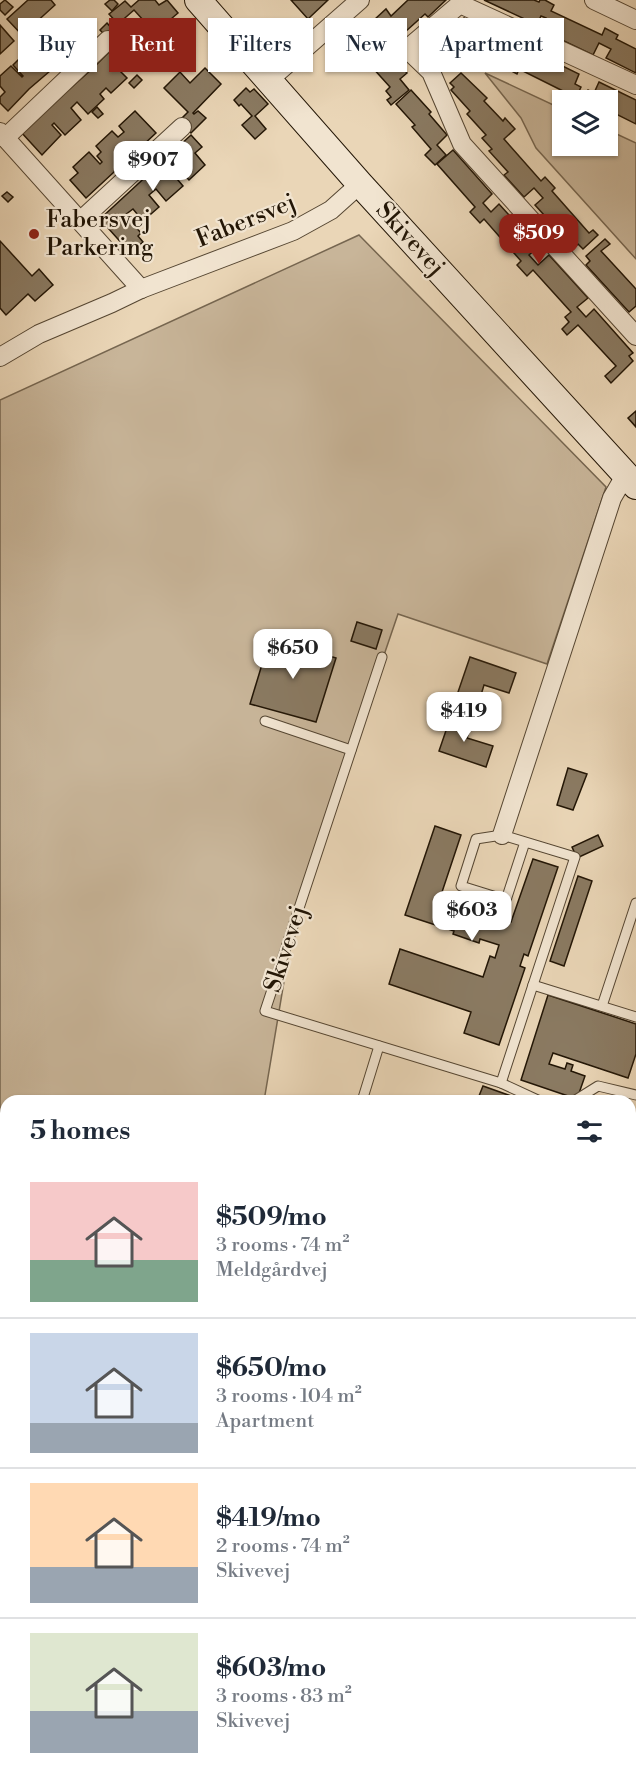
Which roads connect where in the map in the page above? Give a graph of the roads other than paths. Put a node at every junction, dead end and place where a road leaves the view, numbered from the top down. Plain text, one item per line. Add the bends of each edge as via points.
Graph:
1 (198, 0) edge
2 (360, 0) edge
3 (594, 0) edge
4 (636, 20) edge
5 (108, 40) dead end
6 (270, 79) junction
7 (636, 85) edge
8 (182, 127) dead end
9 (3, 135) edge
10 (360, 184) junction
11 (80, 221) junction
12 (141, 289) junction
13 (636, 336) edge
14 (0, 357) edge
15 (631, 480) edge
16 (382, 657) dead end
17 (265, 721) dead end
18 (351, 750) junction
19 (502, 835) junction
20 (525, 842) junction
21 (636, 903) edge
22 (534, 985) junction
23 (602, 1006) junction
24 (636, 1017) edge
25 (379, 1046) junction
26 (501, 1083) junction
27 (364, 1095) edge
28 (527, 1095) edge
29 (584, 1095) edge
30 (636, 1095) edge

1 - 6 street, Skivevej
2 - 6 street
3 - 4 street
5 - 9 street
6 - 10 street, Skivevej
7 - 13 street via 460,4 407,48 431,72 462,144
8 - 11 street
9 - 11 street
10 - 12 street, Fabersvej via 331,210 293,231
10 - 15 street, Skivevej
11 - 12 street
12 - 14 street, Fabersvej via 39,334
15 - 19 street, Skivevej via 612,498
16 - 18 lane, Skivevej
17 - 18 lane
18 - 25 lane, Skivevej via 266,1011
19 - 20 lane
19 - 20 lane via 476,839 460,886 506,900
20 - 22 lane via 575,857
21 - 23 lane
22 - 23 lane
22 - 26 lane
23 - 24 lane
25 - 26 lane, Skivevej
25 - 27 lane
26 - 28 lane, Skivevej
29 - 30 lane via 598,1086

